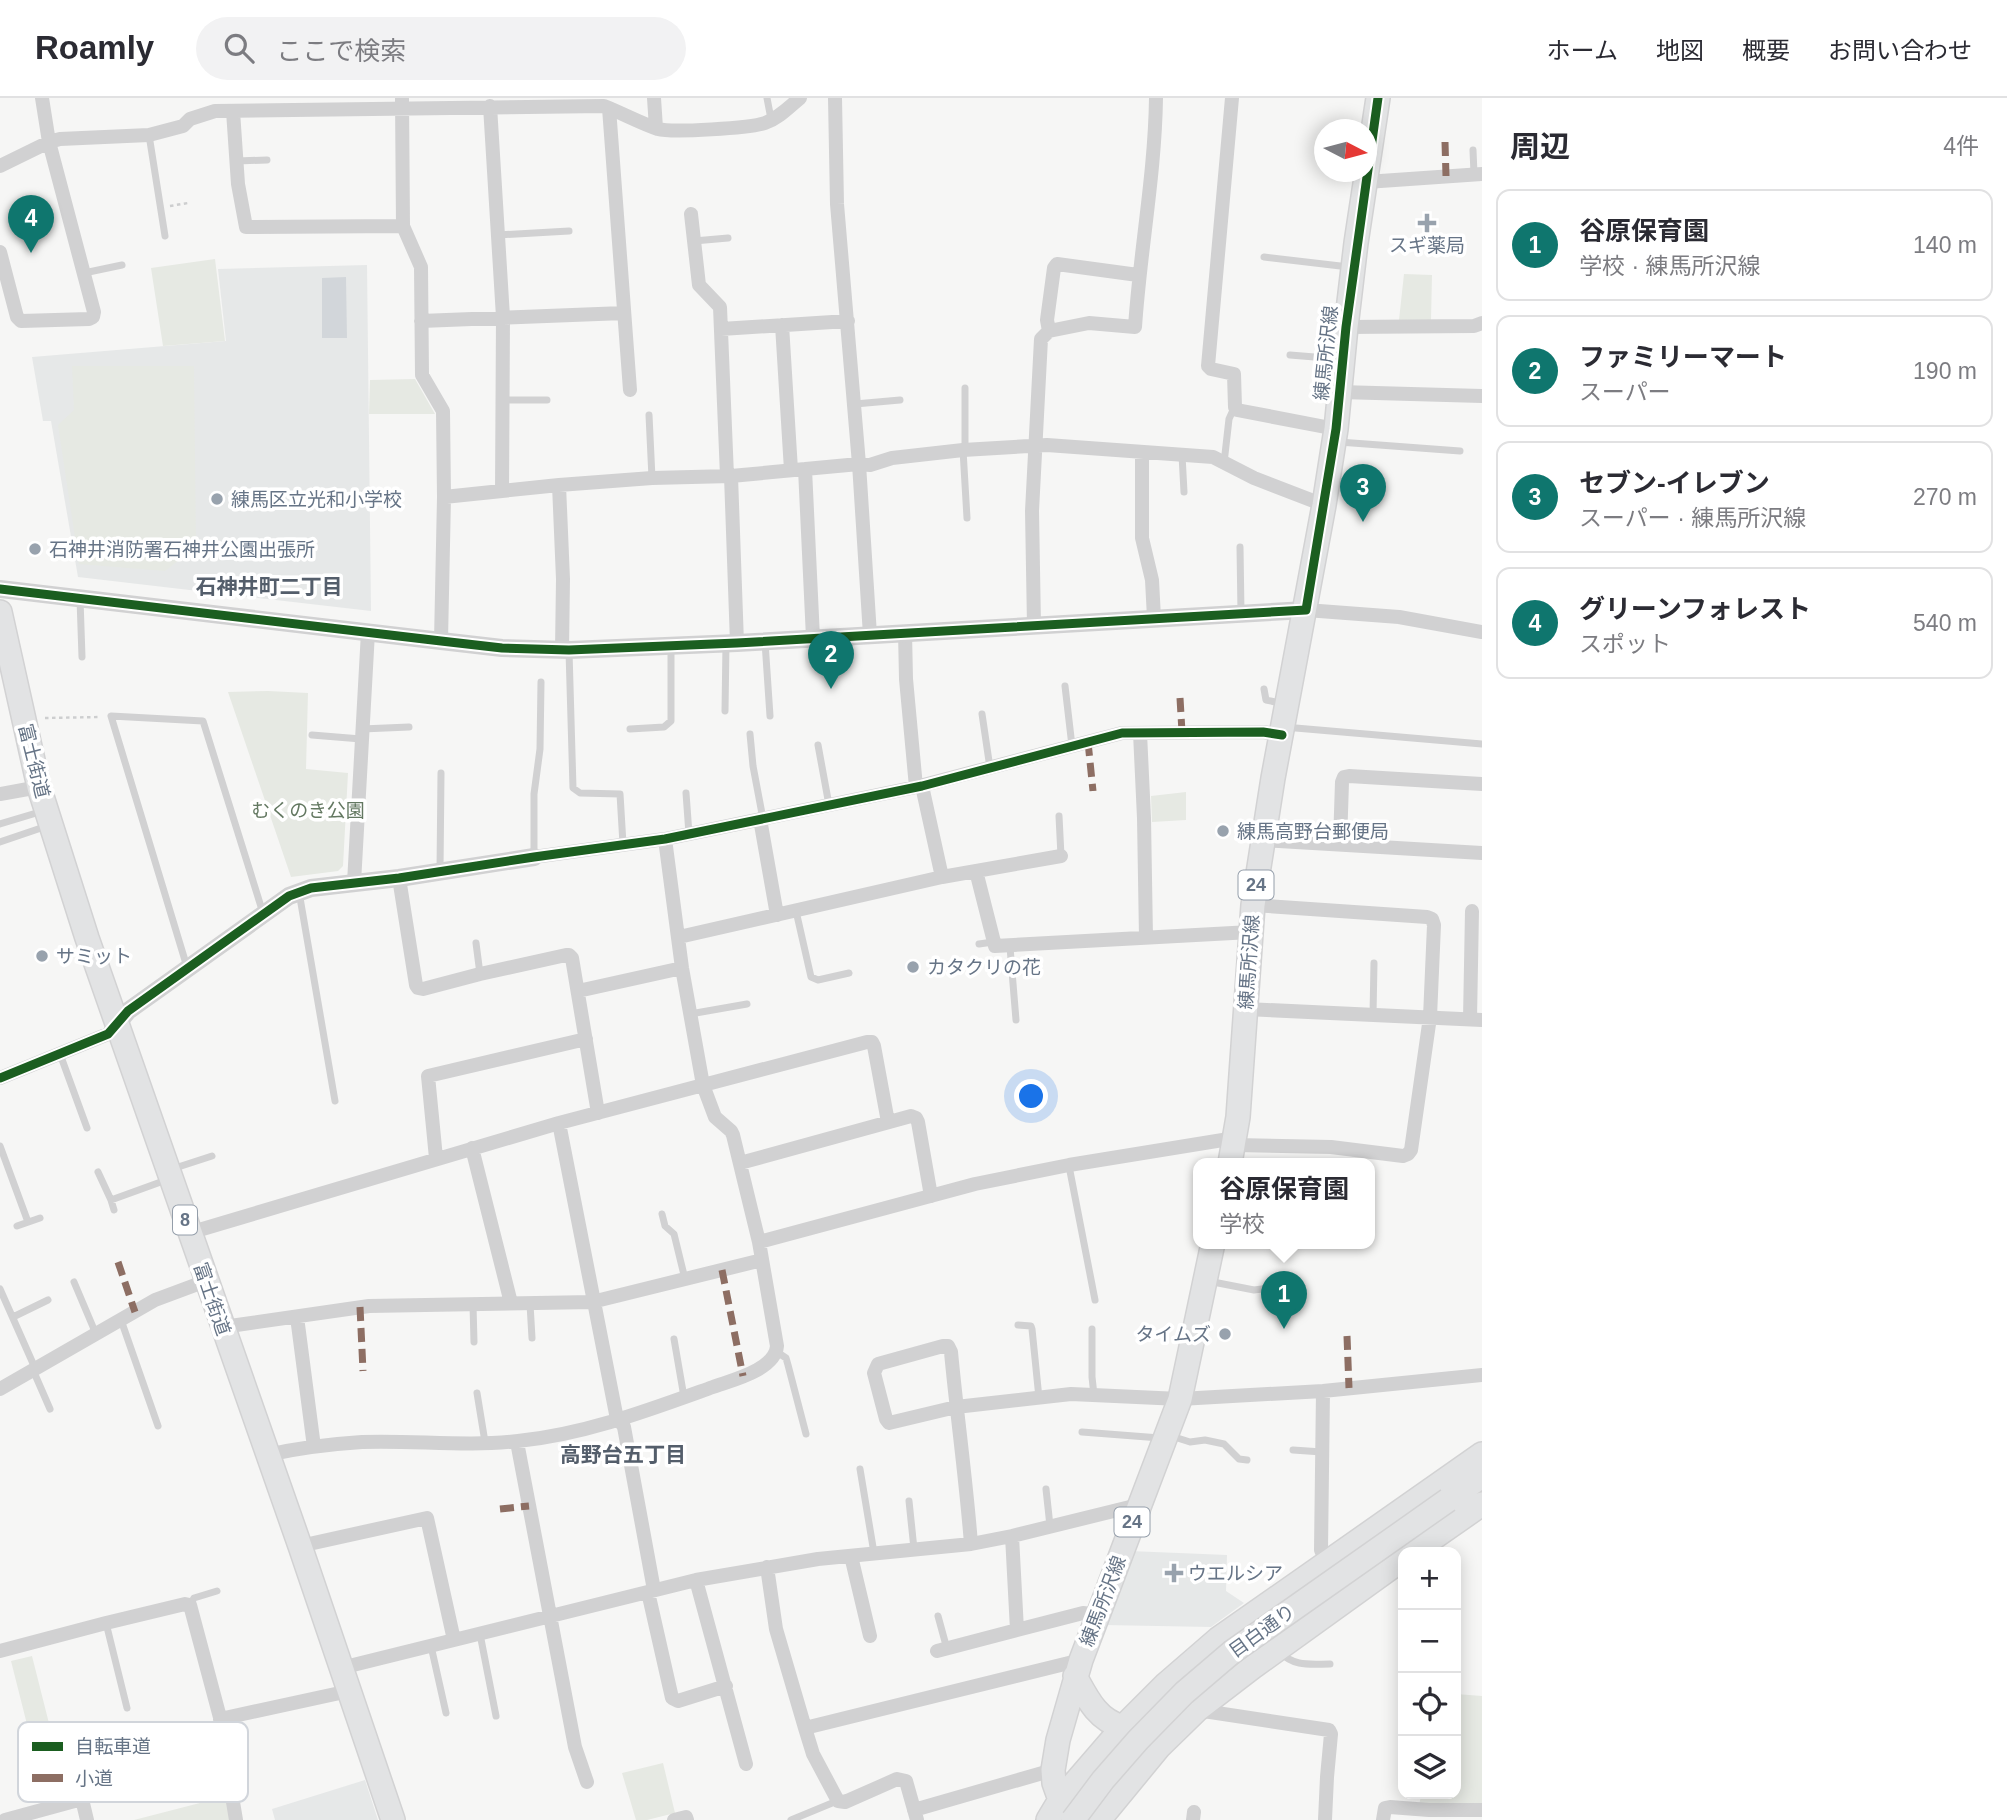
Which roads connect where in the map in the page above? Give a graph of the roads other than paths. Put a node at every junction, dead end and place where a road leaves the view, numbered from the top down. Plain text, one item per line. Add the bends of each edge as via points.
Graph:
1 (42, 98) edge
2 (654, 98) edge
3 (767, 98) edge
4 (800, 98) edge
5 (835, 98) edge
6 (1156, 98) edge
7 (1232, 98) edge
8 (1378, 98) edge
9 (402, 103) edge
10 (275, 104) edge
11 (490, 106) junction
12 (227, 107) edge
13 (609, 108) junction
14 (1374, 119) edge
15 (772, 120) junction
16 (656, 128) junction
17 (149, 135) junction
18 (49, 142) junction
19 (1473, 150) dead end
20 (267, 160) dead end
21 (237, 161) junction
22 (0, 166) edge
23 (1478, 174) edge
24 (1377, 175) edge
25 (1364, 182) edge
26 (691, 214) dead end
27 (402, 226) junction
28 (569, 231) dead end
29 (498, 235) junction
30 (165, 236) dead end
31 (728, 238) dead end
32 (694, 242) junction
33 (0, 252) edge
34 (1264, 257) dead end
35 (122, 265) dead end
36 (1353, 267) junction
37 (84, 273) junction
38 (1139, 275) junction
39 (625, 313) junction
40 (503, 317) junction
41 (421, 321) junction
42 (848, 321) junction
43 (1482, 323) edge
44 (782, 325) junction
45 (1346, 327) junction
46 (721, 330) junction
47 (1049, 331) junction
48 (1290, 355) dead end
49 (1343, 360) junction
50 (965, 388) dead end
51 (631, 390) dead end
52 (1339, 392) junction
53 (1482, 396) edge
54 (503, 400) junction
55 (547, 400) dead end
56 (900, 400) dead end
57 (855, 404) junction
58 (1235, 407) junction
59 (649, 415) dead end
60 (1335, 435) junction
61 (1034, 445) junction
62 (964, 450) junction
63 (1460, 451) dead end
64 (1142, 452) junction
65 (1182, 455) junction
66 (1224, 463) junction
67 (859, 464) junction
68 (798, 470) junction
69 (729, 476) junction
70 (652, 478) junction
71 (559, 485) junction
72 (502, 491) junction
73 (1184, 492) dead end
74 (444, 497) junction
75 (1324, 505) junction
76 (967, 518) dead end
77 (1240, 547) dead end
78 (0, 589) edge
79 (79, 598) junction
80 (1306, 610) junction
81 (0, 612) edge
82 (1241, 613) junction
83 (1154, 618) junction
84 (1034, 626) junction
85 (368, 632) junction
86 (905, 632) junction
87 (1482, 632) edge
88 (870, 635) junction
89 (813, 638) junction
90 (441, 641) junction
91 (765, 641) junction
92 (732, 643) junction
93 (671, 646) junction
94 (566, 650) junction
95 (82, 657) dead end
96 (541, 682) dead end
97 (1065, 686) dead end
98 (1264, 689) dead end
99 (725, 710) dead end
100 (982, 714) dead end
101 (770, 716) dead end
102 (1285, 722) junction
103 (409, 727) dead end
104 (630, 729) dead end
105 (1140, 733) junction
106 (362, 734) junction
107 (750, 734) dead end
108 (312, 735) dead end
109 (1482, 744) edge
110 (818, 745) dead end
111 (1072, 746) junction
112 (990, 768) junction
113 (441, 773) dead end
114 (1482, 784) edge
115 (919, 786) junction
116 (39, 787) junction
117 (686, 793) dead end
118 (0, 794) edge
119 (829, 805) junction
120 (1059, 816) dead end
121 (49, 818) junction
122 (762, 819) junction
123 (0, 824) edge
124 (689, 834) junction
125 (665, 839) junction
126 (1263, 840) junction
127 (0, 842) edge
128 (1340, 843) junction
129 (623, 844) junction
130 (1482, 853) edge
131 (534, 856) junction
132 (1061, 856) joint
133 (440, 871) junction
134 (969, 874) junction
135 (942, 877) junction
136 (399, 878) junction
137 (354, 883) junction
138 (299, 891) junction
139 (1253, 905) junction
140 (796, 911) junction
141 (1472, 911) dead end
142 (264, 914) junction
143 (777, 915) junction
144 (1251, 932) junction
145 (678, 937) junction
146 (1146, 938) junction
147 (476, 943) dead end
148 (1010, 947) junction
149 (1374, 963) dead end
150 (187, 967) junction
151 (682, 968) junction
152 (849, 973) dead end
153 (480, 974) junction
154 (578, 991) junction
155 (747, 1004) dead end
156 (1246, 1009) junction
157 (690, 1014) junction
158 (1373, 1015) junction
159 (1430, 1017) junction
160 (1016, 1020) dead end
161 (1476, 1020) edge
162 (118, 1023) junction
163 (586, 1039) junction
164 (60, 1053) junction
165 (0, 1078) edge
166 (703, 1085) junction
167 (335, 1101) dead end
168 (598, 1113) junction
169 (888, 1122) junction
170 (559, 1124) junction
171 (87, 1128) dead end
172 (0, 1146) edge
173 (471, 1148) junction
174 (1233, 1148) edge
175 (212, 1156) dead end
176 (436, 1158) junction
177 (740, 1163) junction
178 (1069, 1165) junction
179 (98, 1172) dead end
180 (170, 1174) junction
181 (931, 1196) junction
182 (111, 1200) junction
183 (114, 1210) dead end
184 (662, 1214) dead end
185 (40, 1218) dead end
186 (28, 1222) junction
187 (17, 1226) dead end
188 (189, 1233) junction
189 (760, 1242) junction
190 (1212, 1249) edge
191 (762, 1260) junction
192 (685, 1279) junction
193 (1206, 1280) junction
194 (206, 1281) junction
195 (74, 1282) dead end
196 (0, 1289) edge
197 (1262, 1289) dead end
198 (48, 1300) dead end
199 (1095, 1300) dead end
200 (592, 1302) junction
201 (511, 1303) junction
202 (530, 1303) junction
203 (473, 1304) junction
204 (13, 1317) junction
205 (297, 1317) junction
206 (120, 1320) junction
207 (1018, 1325) dead end
208 (222, 1327) junction
209 (1092, 1329) dead end
210 (96, 1334) junction
211 (532, 1338) dead end
212 (674, 1339) dead end
213 (474, 1342) dead end
214 (777, 1352) junction
215 (34, 1370) junction
216 (1482, 1375) edge
217 (0, 1389) edge
218 (1323, 1391) junction
219 (477, 1393) dead end
220 (1094, 1395) junction
221 (684, 1397) junction
222 (1039, 1398) junction
223 (1180, 1399) junction
224 (956, 1407) junction
225 (50, 1409) dead end
226 (620, 1420) junction
227 (158, 1426) dead end
228 (1082, 1432) dead end
229 (806, 1434) dead end
230 (1165, 1436) junction
231 (485, 1442) junction
232 (517, 1442) junction
233 (314, 1447) junction
234 (1293, 1450) dead end
235 (1322, 1452) junction
236 (1482, 1454) edge
237 (267, 1455) junction
238 (1247, 1460) dead end
239 (860, 1469) dead end
240 (1482, 1476) edge
241 (1046, 1489) dead end
242 (909, 1501) dead end
243 (1482, 1504) edge
244 (1138, 1505) junction
245 (1050, 1527) junction
246 (1012, 1536) junction
247 (971, 1544) junction
248 (300, 1546) junction
249 (1420, 1547) edge
250 (914, 1549) junction
251 (874, 1553) junction
252 (851, 1556) junction
253 (1327, 1562) junction
254 (1398, 1563) edge
255 (766, 1567) junction
256 (696, 1580) junction
257 (217, 1591) dead end
258 (651, 1591) junction
259 (190, 1605) junction
260 (1098, 1615) junction
261 (549, 1616) junction
262 (938, 1616) dead end
263 (106, 1623) junction
264 (1017, 1630) junction
265 (480, 1633) junction
266 (870, 1636) dead end
267 (454, 1640) junction
268 (431, 1646) junction
269 (1277, 1649) junction
270 (942, 1650) joint
271 (0, 1651) edge
272 (1330, 1664) dead end
273 (341, 1668) junction
274 (1078, 1668) junction
275 (726, 1686) junction
276 (349, 1691) junction
277 (127, 1708) dead end
278 (1197, 1710) junction
279 (446, 1713) dead end
280 (496, 1716) dead end
281 (220, 1719) junction
282 (220, 1722) edge
283 (1123, 1727) junction
284 (805, 1728) junction
285 (746, 1765) dead end
286 (1053, 1770) junction
287 (587, 1782) dead end
288 (1060, 1800) junction
289 (838, 1801) junction
290 (74, 1802) edge
291 (82, 1802) edge
292 (233, 1802) edge
293 (1482, 1810) edge
294 (915, 1815) edge
295 (5, 1820) edge
296 (87, 1820) edge
297 (236, 1820) edge
298 (393, 1820) edge
299 (674, 1820) edge
300 (687, 1820) edge
301 (791, 1820) edge
302 (1048, 1820) edge
303 (1073, 1820) edge
304 (1084, 1820) edge
305 (1099, 1820) edge
306 (1325, 1820) edge
307 (1383, 1820) edge

1 - 18 street
2 - 16 street
3 - 15 lane
4 - 15 street
5 - 42 street via 837,204
6 - 38 street
7 - 58 street via 1209,366 1234,374
8 - 14 main road, 練馬所沢線 / 24
9 - 10 street via 290,109
9 - 11 street
9 - 27 street
10 - 12 street
11 - 13 street
11 - 29 street
12 - 17 street
12 - 21 street
13 - 16 street
13 - 39 street
15 - 16 street via 740,128
17 - 18 street
17 - 30 lane
18 - 22 street
18 - 37 street
19 - 23 lane
20 - 21 lane
21 - 27 street via 248,228
23 - 24 street
25 - 36 main road, 練馬所沢線 / 24
26 - 32 street
27 - 41 street via 421,267
28 - 29 lane
29 - 40 street
31 - 32 lane
32 - 46 street via 699,285 720,307
33 - 37 street via 21,321 93,317
34 - 36 lane
35 - 37 lane
36 - 45 main road, 練馬所沢線 / 24
38 - 47 street via 1135,327 1089,323
38 - 47 street via 1057,264
39 - 40 street
39 - 51 street
40 - 41 street
40 - 54 street
41 - 74 street via 422,375 443,411
42 - 44 street
42 - 57 street
43 - 45 street
44 - 46 street
44 - 68 street
45 - 49 main road, 練馬所沢線 / 24
46 - 69 street
47 - 61 street via 1041,339
48 - 49 lane
49 - 52 main road, 練馬所沢線 / 24
50 - 62 lane
52 - 53 street
52 - 60 main road, 練馬所沢線 / 24
54 - 55 lane
54 - 72 street
56 - 57 lane
57 - 67 street
58 - 60 street
58 - 66 lane via 1229,419
59 - 70 lane
60 - 63 lane
60 - 75 main road, 練馬所沢線 / 24
61 - 62 street
61 - 64 street
61 - 84 street
62 - 67 street
62 - 76 lane
64 - 65 street
64 - 83 street via 1142,538 1152,580
65 - 66 street via 1213,457
65 - 73 lane
66 - 75 street
67 - 68 street
67 - 88 street
68 - 69 street
68 - 89 street
69 - 70 street
69 - 92 street
70 - 71 street
71 - 72 street
71 - 94 street
72 - 74 street
74 - 90 street
75 - 80 main road, 練馬所沢線 / 24
77 - 82 lane
78 - 79 street
79 - 85 street
79 - 95 lane
80 - 82 street
80 - 87 street via 1399,617
80 - 102 main road, 練馬所沢線 / 24
81 - 116 main road, 富士街道 / 8
82 - 83 street
83 - 84 street
84 - 86 street
85 - 90 street
85 - 106 street
86 - 88 street
86 - 115 street
88 - 89 street
89 - 91 street
90 - 94 street
91 - 92 street
91 - 101 lane
92 - 93 street
92 - 99 lane
93 - 94 street
93 - 104 lane via 671,721 664,727
94 - 129 lane via 573,788 580,793 620,794
96 - 131 lane
97 - 111 lane
98 - 102 lane via 1266,700
100 - 112 lane
102 - 105 street via 1263,732
102 - 109 lane
102 - 126 main road, 練馬所沢線 / 24
103 - 106 lane
105 - 111 street
105 - 146 street
106 - 108 lane
106 - 137 street
107 - 122 lane
110 - 119 lane
111 - 112 street
112 - 115 street
113 - 133 lane
114 - 128 street via 1344,777
115 - 119 street
115 - 135 street
116 - 118 street
116 - 121 main road, 富士街道 / 8
117 - 124 lane
119 - 122 street
120 - 132 lane
121 - 123 lane
121 - 127 lane
121 - 162 main road, 富士街道 / 8
122 - 124 street
122 - 143 street
124 - 125 street
125 - 129 street
125 - 145 street
126 - 128 street
126 - 139 main road, 練馬所沢線 / 24
128 - 130 street
129 - 131 street
131 - 133 street
132 - 134 street
133 - 136 street
134 - 135 street
134 - 148 street via 986,943
135 - 140 street
136 - 137 street
136 - 153 street via 418,988
137 - 138 street
138 - 142 street
138 - 167 lane
139 - 144 main road, 練馬所沢線 / 24
139 - 159 street via 1432,919
140 - 143 street
140 - 152 lane via 811,977
141 - 161 street
142 - 150 street
142 - 150 lane via 203,721 111,716
143 - 145 street
144 - 146 street
144 - 156 main road, 練馬所沢線 / 24
145 - 151 street
146 - 148 street
147 - 153 lane
148 - 160 lane
149 - 158 lane
150 - 162 street
151 - 154 street
151 - 157 street
153 - 154 street via 569,955
154 - 163 street
155 - 157 lane
156 - 158 street
156 - 174 main road, 練馬所沢線 / 24
157 - 166 street
158 - 159 street
159 - 161 street
159 - 174 street via 1408,1154 1331,1147
162 - 164 street via 108,1034
162 - 180 main road, 富士街道 / 8
163 - 168 street
163 - 176 street via 428,1076
164 - 165 street
164 - 171 lane
166 - 168 street
166 - 169 street via 872,1042
166 - 177 street via 715,1117 731,1131
168 - 170 street
169 - 177 street
169 - 181 street via 916,1118
170 - 173 street
170 - 200 street
172 - 186 lane
173 - 176 street
173 - 201 street
174 - 178 street
175 - 180 lane
176 - 188 street
177 - 189 street
178 - 181 street
178 - 199 lane
179 - 182 lane
180 - 182 lane
180 - 188 main road, 富士街道 / 8
181 - 189 street
182 - 183 lane
184 - 192 lane via 665,1226 674,1234
185 - 186 lane
186 - 187 lane
188 - 194 main road, 富士街道 / 8
189 - 191 street
190 - 193 main road, 練馬所沢線 / 24
191 - 192 street
191 - 214 street
192 - 200 street
193 - 197 lane
193 - 223 main road, 練馬所沢線 / 24
194 - 206 street via 155,1300
194 - 208 main road, 富士街道 / 8
195 - 210 lane
196 - 204 lane
198 - 204 lane
200 - 202 street
200 - 226 street
201 - 202 street
201 - 203 street
202 - 211 lane
203 - 205 street via 369,1306
203 - 213 lane
204 - 215 lane
205 - 208 street
205 - 233 street
206 - 210 street
206 - 227 lane
207 - 222 lane via 1031,1326
208 - 237 main road, 富士街道 / 8
209 - 220 lane
210 - 215 street
212 - 221 lane
214 - 221 street via 760,1369
214 - 229 lane via 786,1358
215 - 217 street
215 - 225 lane
216 - 218 street
218 - 223 street
218 - 235 street
219 - 231 lane
220 - 222 street
220 - 223 street
221 - 226 street
222 - 224 street
223 - 230 main road, 練馬所沢線 / 24
224 - 224 street via 890,1423 875,1368 948,1346
224 - 247 street
226 - 232 street
226 - 258 street
228 - 230 lane
230 - 238 lane via 1224,1444 1239,1459
230 - 244 main road, 練馬所沢線 / 24
231 - 232 street
231 - 233 street via 362,1442
232 - 261 street
233 - 237 street
234 - 235 lane
235 - 253 street via 1321,1550
236 - 253 main road
237 - 248 main road, 富士街道 / 8
239 - 251 lane
240 - 303 main road, 目白通り, bridge via 1232,1652 1138,1740
241 - 245 lane
242 - 250 lane
243 - 249 main road
244 - 245 street
244 - 260 main road, 練馬所沢線 / 24
245 - 246 street
246 - 247 street
246 - 264 street
247 - 250 street
248 - 267 street via 427,1518
248 - 273 main road, 富士街道 / 8
250 - 251 street
251 - 252 street
252 - 255 street
252 - 266 street
253 - 283 main road via 1218,1639
254 - 269 main road, 目白通り
255 - 256 street
255 - 284 street via 776,1629
256 - 258 street
256 - 275 street
257 - 259 lane via 194,1598
258 - 261 street
258 - 275 street via 672,1698 678,1701
259 - 263 street
259 - 281 street
260 - 264 street via 1083,1613
260 - 274 main road, 練馬所沢線 / 24
261 - 265 street
261 - 287 street via 575,1747
262 - 270 lane
263 - 271 street
263 - 277 lane
264 - 270 street
265 - 267 street
265 - 280 lane
267 - 268 street
268 - 273 street
268 - 279 lane
269 - 272 lane via 1297,1663
269 - 278 main road, 目白通り
273 - 276 main road, 富士街道 / 8
274 - 283 main road via 1091,1705 1107,1721
274 - 284 street
274 - 286 main road, 練馬所沢線 / 24
275 - 285 street
276 - 281 street
276 - 298 main road, 富士街道 / 8
278 - 305 main road, 目白通り via 1159,1746
278 - 306 street via 1329,1730
281 - 282 street
283 - 288 main road
284 - 289 street
286 - 288 main road, 練馬所沢線 / 24
286 - 294 street
288 - 302 main road
288 - 304 main road
289 - 294 street via 902,1779
289 - 301 lane
290 - 295 street
291 - 296 street
292 - 297 street
293 - 307 street via 1390,1807 1385,1808
299 - 300 street

